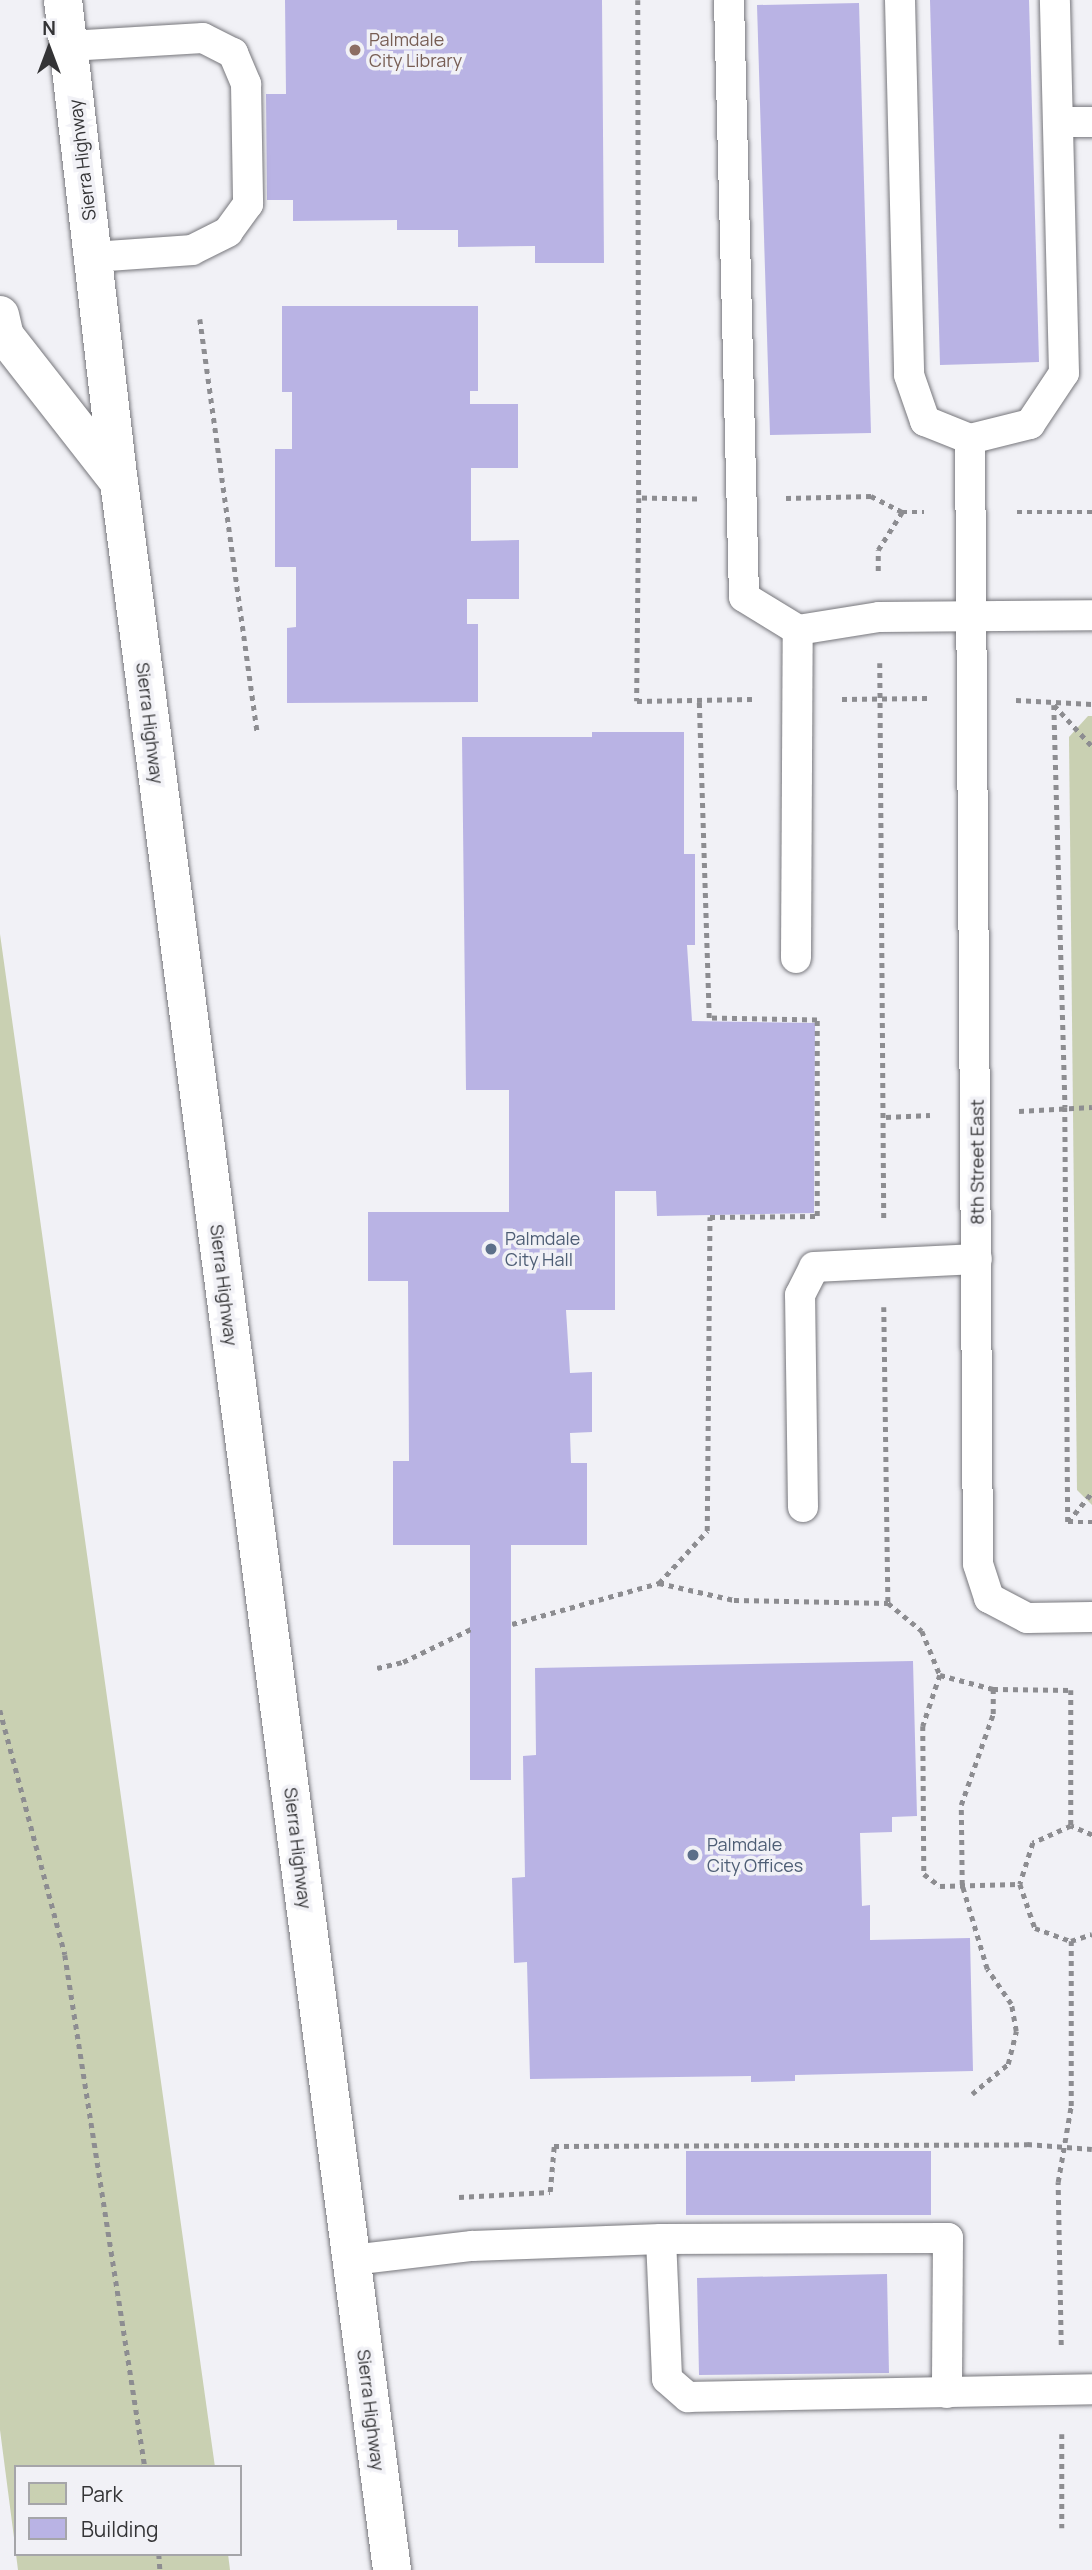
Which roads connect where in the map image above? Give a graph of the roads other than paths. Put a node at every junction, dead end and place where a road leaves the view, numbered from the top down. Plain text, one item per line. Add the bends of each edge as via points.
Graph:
1 (63, 0) edge
2 (729, 0) edge
3 (900, 0) edge
4 (1055, 0) edge
5 (69, 46) junction
6 (1058, 122) junction
7 (1092, 122) edge
8 (94, 257) junction
9 (0, 315) edge
10 (970, 439) junction
11 (119, 482) junction
12 (1092, 615) edge
13 (972, 616) junction
14 (799, 630) junction
15 (796, 958) dead end
16 (977, 1259) junction
17 (803, 1507) dead end
18 (1092, 1617) edge
19 (661, 2239) junction
20 (352, 2260) junction
21 (1092, 2389) edge
22 (947, 2393) junction
23 (392, 2570) edge

1 - 5 highway, Sierra Highway
2 - 14 lane via 744,597
3 - 10 lane via 909,375 925,421
4 - 6 lane
5 - 8 highway, Sierra Highway
5 - 8 lane via 203,38 233,53 246,84 248,204 228,232 191,250
6 - 7 lane
6 - 10 lane via 1064,373 1030,424
8 - 11 highway, Sierra Highway
9 - 11 highway via 5,336
10 - 13 lane, 8th Street East
11 - 20 highway, Sierra Highway
12 - 13 lane
13 - 14 lane via 879,617
13 - 16 lane, 8th Street East
14 - 15 lane
16 - 17 lane via 883,1260 814,1267 800,1295
16 - 18 lane, 8th Street East via 978,1564 989,1598 1027,1618
19 - 20 lane via 472,2246
19 - 22 lane via 667,2379 688,2397
19 - 22 lane via 948,2238
20 - 23 highway, Sierra Highway
21 - 22 lane

